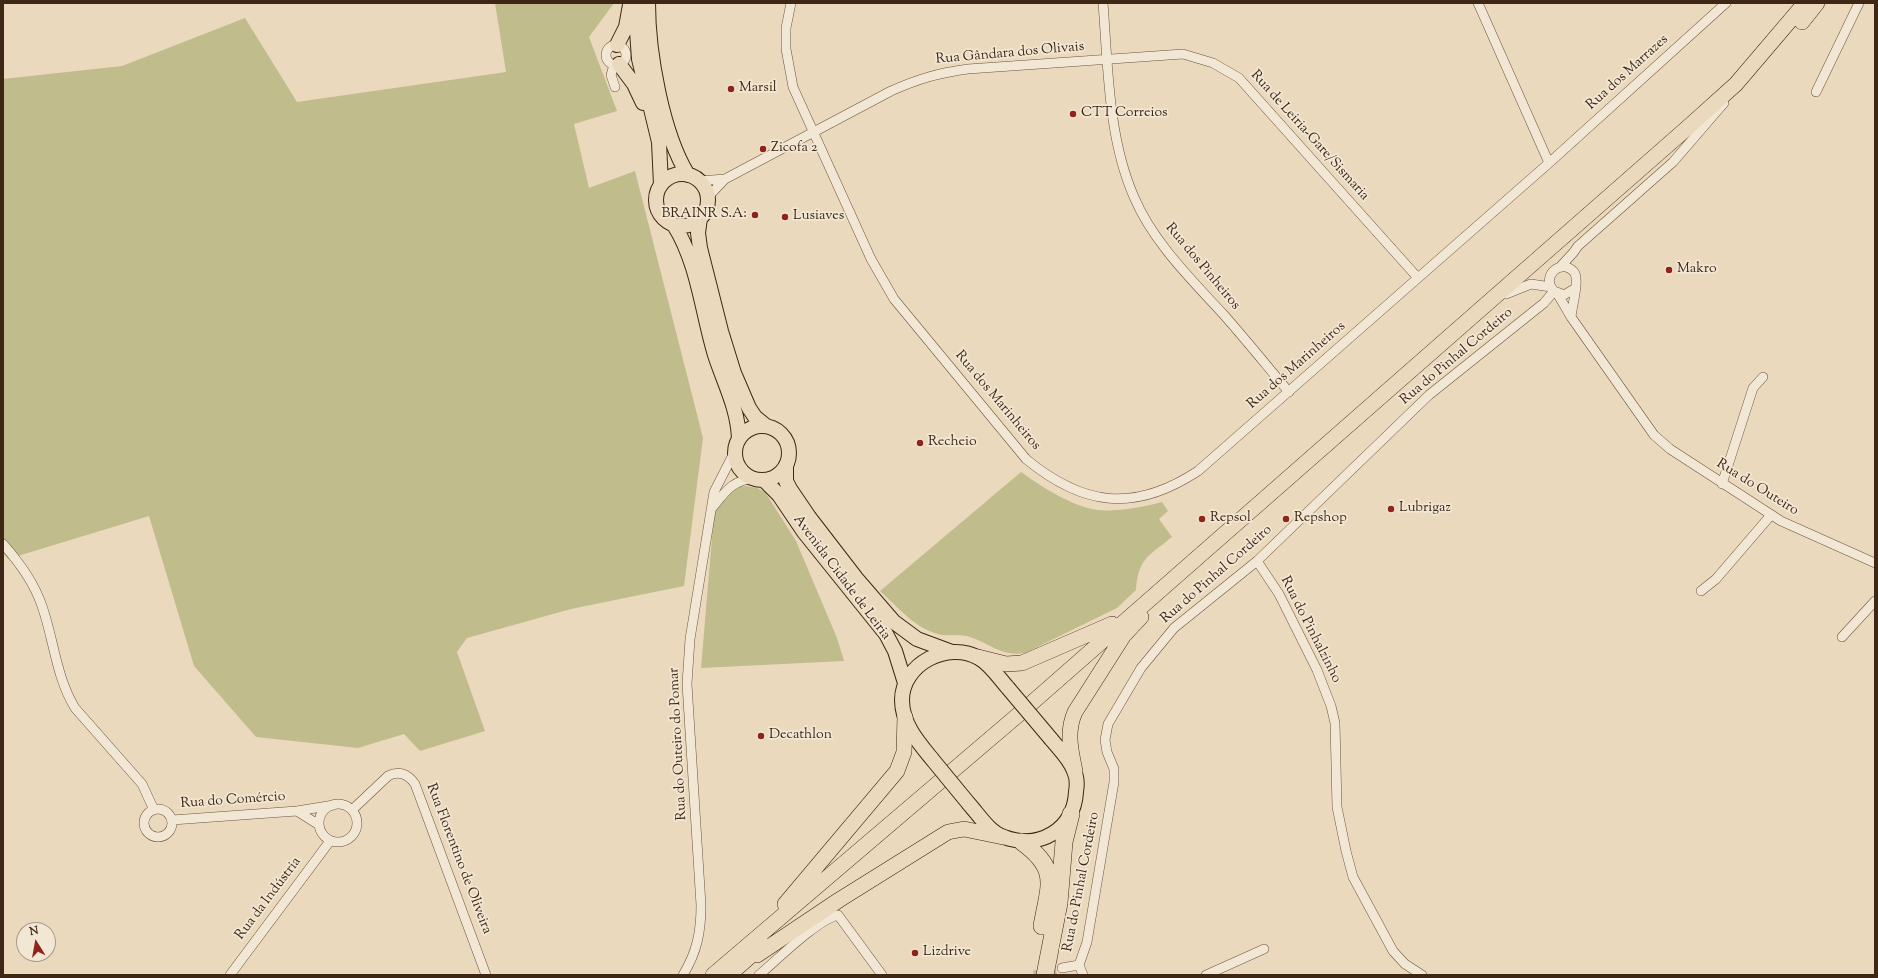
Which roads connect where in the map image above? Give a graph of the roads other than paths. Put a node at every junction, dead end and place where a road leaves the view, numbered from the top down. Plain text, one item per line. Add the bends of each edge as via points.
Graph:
1 (630, 3) edge
2 (636, 3) edge
3 (648, 3) edge
4 (791, 3) edge
5 (1103, 3) edge
6 (1478, 3) edge
7 (1726, 3) edge
8 (1805, 3) edge
9 (1817, 3) edge
10 (1859, 3) edge
11 (617, 45) junction
12 (1108, 60) junction
13 (616, 65) junction
14 (615, 87) dead end
15 (1816, 92) dead end
16 (1724, 103) junction
17 (656, 130) junction
18 (813, 133) junction
19 (1549, 163) junction
20 (694, 178) junction
21 (724, 179) junction
22 (661, 185) junction
23 (707, 198) junction
24 (700, 218) junction
25 (674, 225) junction
26 (1574, 253) junction
27 (1560, 267) junction
28 (1573, 271) junction
29 (1418, 278) junction
30 (1574, 289) junction
31 (1554, 291) junction
32 (1506, 294) junction
33 (1571, 317) junction
34 (1763, 377) dead end
35 (1289, 392) junction
36 (766, 426) junction
37 (737, 445) junction
38 (786, 465) junction
39 (759, 479) junction
40 (1722, 484) junction
41 (711, 509) junction
42 (1771, 515) junction
43 (3, 544) edge
44 (1257, 561) junction
45 (1875, 563) edge
46 (1702, 591) dead end
47 (1875, 601) edge
48 (1151, 603) junction
49 (1131, 614) junction
50 (1842, 637) dead end
51 (952, 652) junction
52 (978, 657) junction
53 (905, 683) junction
54 (905, 717) junction
55 (1075, 771) junction
56 (334, 804) junction
57 (154, 810) junction
58 (297, 810) junction
59 (352, 810) junction
60 (1071, 814) junction
61 (172, 820) junction
62 (319, 825) junction
63 (1003, 837) junction
64 (330, 841) junction
65 (1022, 842) junction
66 (1264, 949) dead end
67 (1079, 965) junction
68 (1062, 968) tunnel mouth
69 (734, 971) edge
70 (230, 975) edge
71 (486, 975) edge
72 (683, 975) edge
73 (708, 975) edge
74 (713, 975) edge
75 (759, 975) edge
76 (882, 975) edge
77 (1034, 975) edge
78 (1045, 975) edge
79 (1083, 975) edge
80 (1206, 975) edge
81 (1422, 975) edge

1 - 11 main road via 626,27
2 - 17 main road via 639,59
3 - 20 main road via 649,38 655,75 675,149 681,164
4 - 18 street, Rua dos Marinheiros via 786,28 789,69 793,87
5 - 12 street, Rua dos Pinheiros
6 - 19 street
7 - 19 street, Rua dos Marrazes
8 - 49 highway via 1736,84
9 - 16 highway via 1765,64
10 - 15 street
11 - 13 street via 623,48 626,54 624,60
11 - 13 street via 610,46 606,52 606,59
12 - 18 street, Rua Gândara dos Olivais via 938,73 890,91
12 - 29 street, Rua de Leiria-Gare/Sismaria via 1183,54 1213,63 1239,78
12 - 35 street, Rua dos Pinheiros via 1119,152 1134,198 1145,220 1176,263
13 - 14 street via 611,75
13 - 17 main road via 634,84
16 - 26 street via 1673,162 1578,246
16 - 32 highway
17 - 22 main road
18 - 21 street, Rua Gândara dos Olivais
18 - 35 street, Rua dos Marinheiros via 871,259 894,299 1026,459 1053,480 1078,492 1109,499 1125,500 1158,492 1178,484 1198,471
19 - 29 street, Rua dos Marrazes
20 - 21 street, Rua Gândara dos Olivais
20 - 22 main road via 676,175
20 - 23 main road via 705,189
21 - 23 street, Rua Gândara dos Olivais
22 - 25 main road via 656,201 657,209 661,216
23 - 24 main road via 706,208
24 - 25 main road via 691,224
24 - 36 main road via 700,248 729,359 749,408
25 - 37 main road via 686,249 716,354 735,407
26 - 27 street
26 - 28 street
27 - 28 street
27 - 31 street via 1550,275
28 - 30 street via 1577,279
29 - 35 street, Rua dos Marinheiros
30 - 31 street via 1568,294
30 - 33 street
31 - 32 street via 1531,284
31 - 33 street, Rua do Outeiro
31 - 44 street, Rua do Pinhal Cordeiro via 1544,303 1428,395
32 - 48 highway
33 - 40 street, Rua do Outeiro via 1654,435 1670,449
34 - 40 street via 1753,388
36 - 37 main road via 750,428
36 - 38 main road via 778,431 786,441 789,453
37 - 39 main road via 736,460 739,468 745,474
37 - 41 street, Rua do Outeiro do Pomar via 714,492
38 - 39 main road via 774,476
38 - 51 main road, Avenida Cidade de Leiria via 786,481 809,518 894,622 917,640
39 - 41 street via 745,479 733,484
39 - 53 main road, Avenida Cidade de Leiria via 779,495 804,532 886,634 895,651
40 - 42 street, Rua do Outeiro
41 - 72 street, Rua do Outeiro do Pomar via 690,639 687,684 701,928 692,961
42 - 45 street, Rua do Outeiro
42 - 46 street via 1716,579
43 - 57 street via 17,559 37,593 67,695 75,708 142,784
44 - 67 street, Rua do Pinhal Cordeiro via 1174,628 1141,668 1108,724 1105,740 1114,769 1114,782 1087,942
44 - 81 street, Rua do Pinhalzinho via 1279,594 1317,670 1331,706 1335,723 1337,807 1354,877 1393,951 1405,964
47 - 50 street
48 - 55 highway via 1124,636 1075,712 1070,738
48 - 69 highway
49 - 52 highway via 1022,663 1006,664
49 - 74 highway via 939,783
51 - 52 main road via 968,653
51 - 53 main road via 923,662 912,671
52 - 55 main road, bridge via 991,668
53 - 54 main road via 902,701
54 - 63 main road, bridge via 912,734 932,759 988,826
54 - 73 highway via 904,752 892,778 786,903
55 - 60 main road via 1076,798
56 - 58 street, Rua do Comércio
56 - 59 street via 341,804
56 - 62 street via 325,810
57 - 61 street via 168,813
57 - 61 street via 147,814 144,825 145,830 153,837 168,834
58 - 61 street, Rua do Comércio
58 - 62 street, Rua do Comércio
59 - 64 street via 356,815 357,827 352,837 341,842
59 - 71 street, Rua Florentino de Oliveira via 393,773 405,774 411,778
60 - 65 main road via 1053,834 1039,840
60 - 78 highway via 1064,842 1059,903
62 - 64 street via 324,837
63 - 65 main road
63 - 69 highway via 964,829 948,832 839,900
64 - 70 street, Rua da Indústria
65 - 77 highway via 1044,862 1049,878
66 - 80 street
67 - 68 street
67 - 79 street, Rua do Pinhal Cordeiro
75 - 76 street via 812,930 838,915

